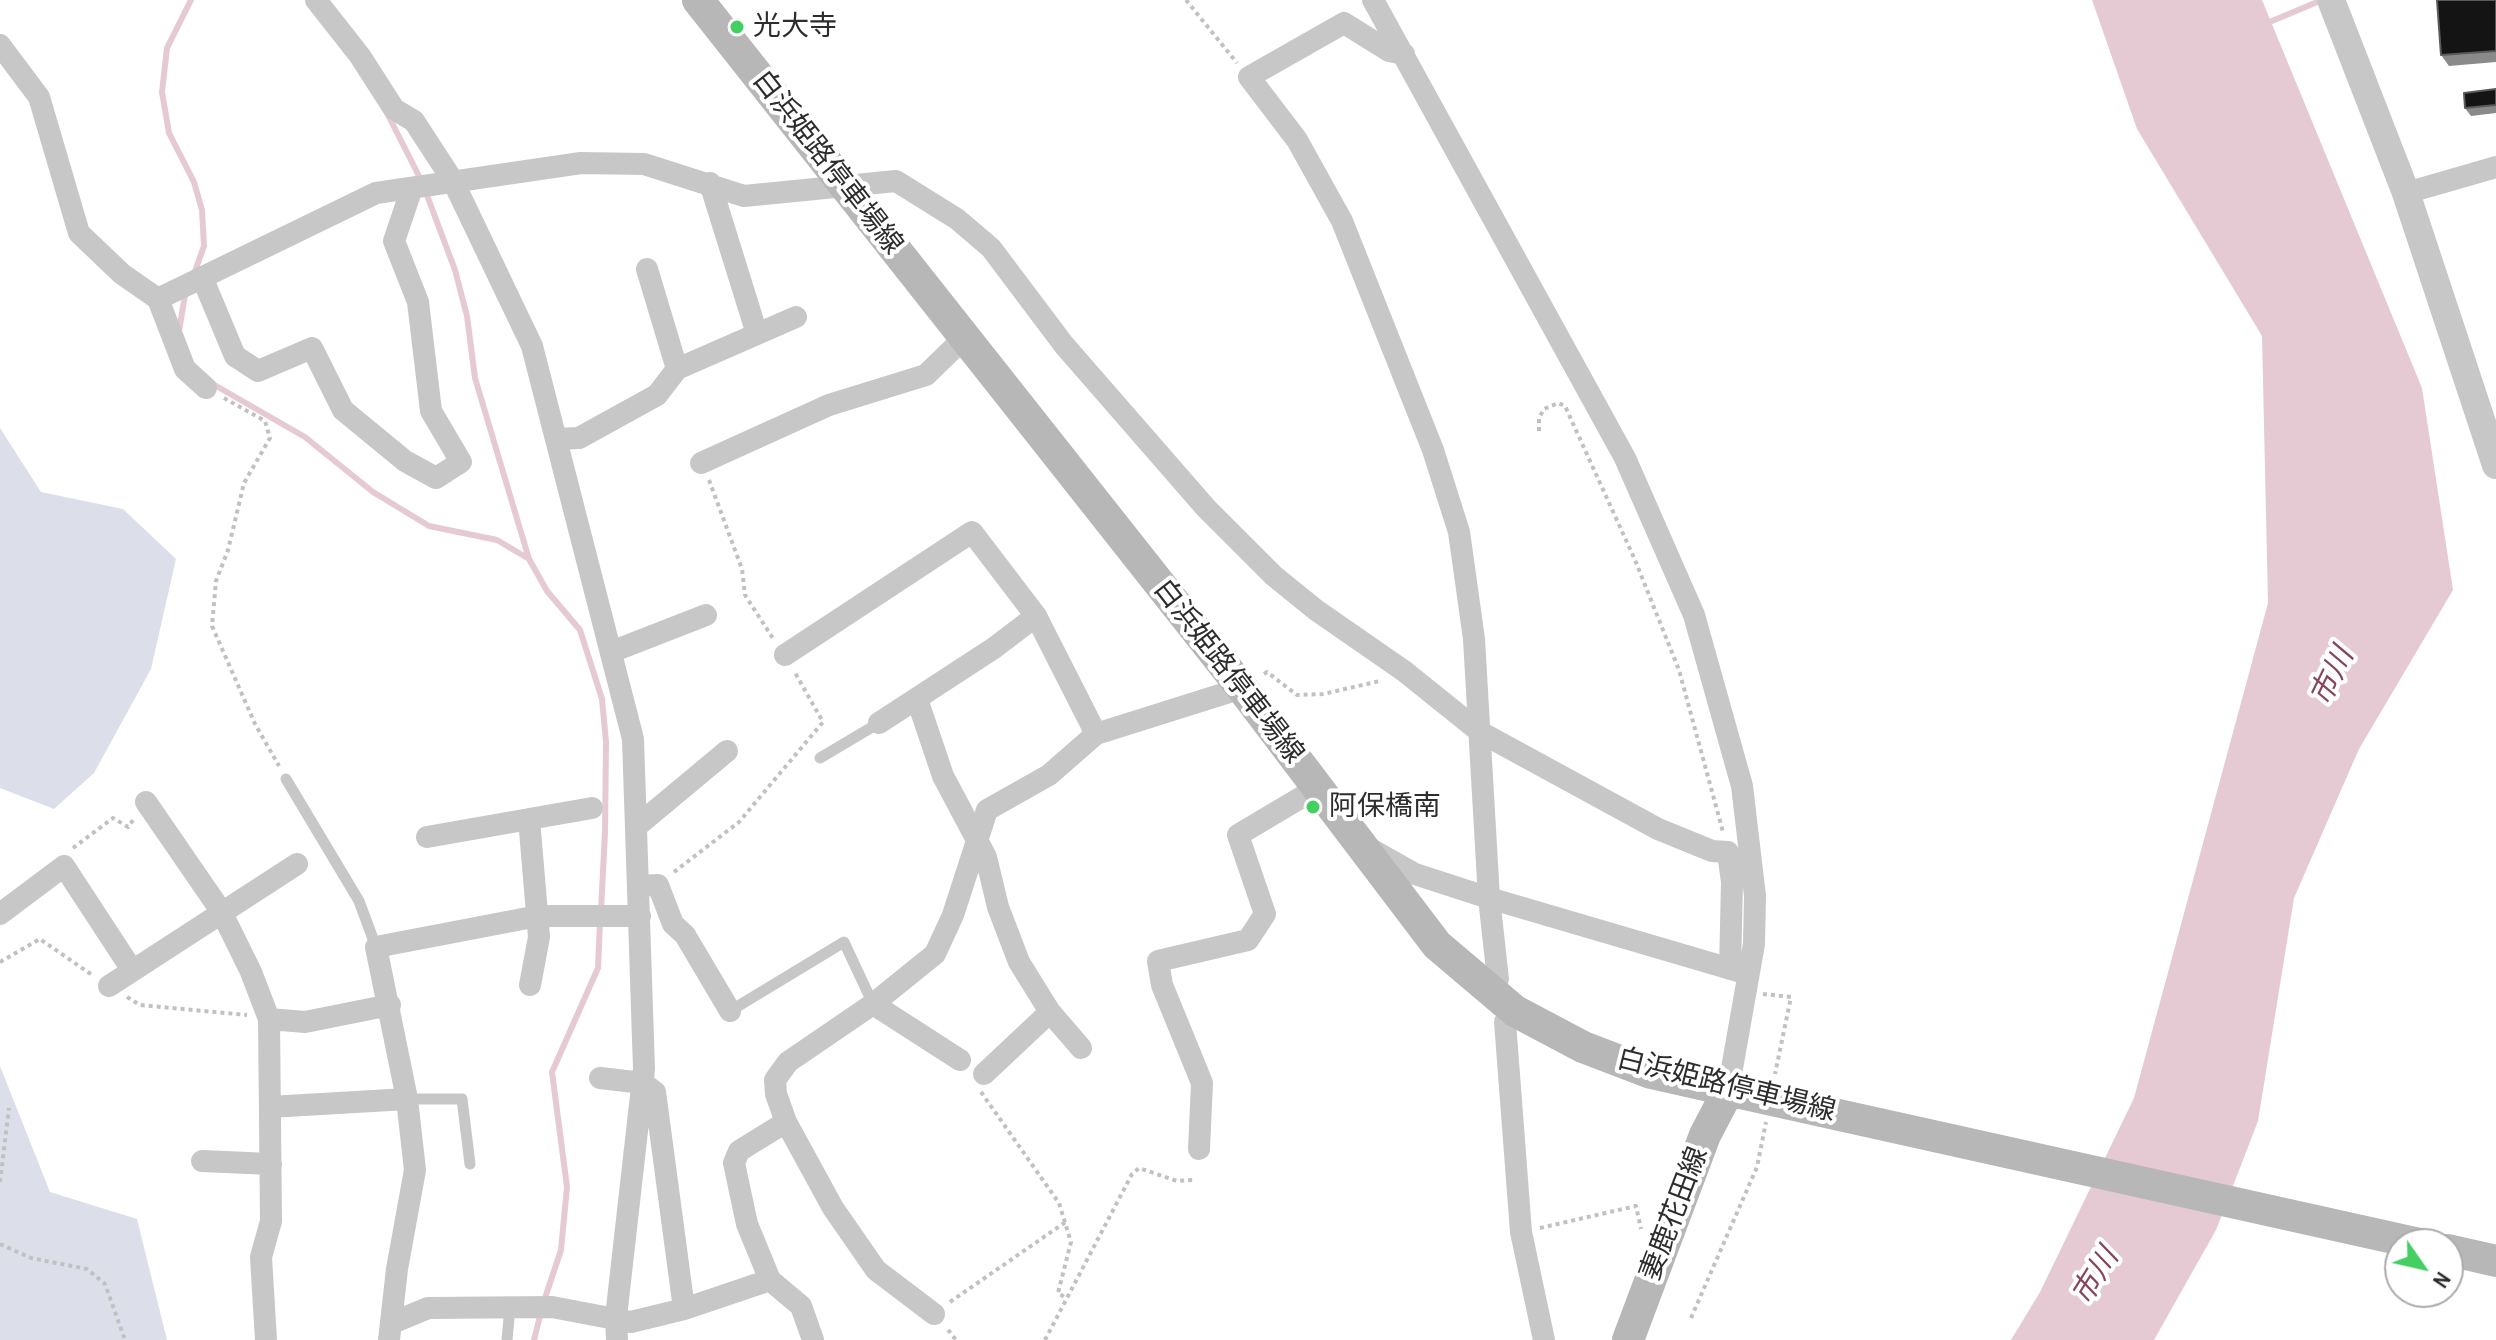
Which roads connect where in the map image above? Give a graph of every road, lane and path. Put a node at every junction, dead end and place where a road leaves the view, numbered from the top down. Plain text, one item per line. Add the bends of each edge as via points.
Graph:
1 (316, 0) edge
2 (698, 0) edge
3 (1186, 0) edge
4 (1373, 0) edge
5 (2334, 10) edge
6 (0, 45) edge
7 (1404, 54) junction
8 (1249, 77) junction
9 (2496, 167) edge
10 (453, 181) junction
11 (710, 183) junction
12 (843, 183) junction
13 (412, 188) junction
14 (2406, 193) junction
15 (647, 269) dead end
16 (202, 277) junction
17 (167, 294) junction
18 (796, 317) dead end
19 (757, 334) junction
20 (965, 337) junction
21 (677, 369) junction
22 (206, 388) joint
23 (1539, 431) dead end
24 (556, 439) junction
25 (701, 463) joint
26 (2496, 465) edge
27 (706, 615) dead end
28 (1036, 616) junction
29 (611, 652) junction
30 (785, 655) junction
31 (1404, 671) junction
32 (1242, 688) junction
33 (917, 699) junction
34 (879, 723) joint
35 (1480, 732) junction
36 (1096, 734) junction
37 (727, 751) dead end
38 (820, 758) dead end
39 (286, 779) joint
40 (1317, 788) junction
41 (146, 802) joint
42 (592, 808) dead end
43 (529, 819) junction
44 (637, 826) junction
45 (427, 837) dead end
46 (976, 840) junction
47 (1357, 842) junction
48 (1728, 852) junction
49 (297, 864) dead end
50 (64, 866) junction
51 (649, 886) junction
52 (1489, 898) junction
53 (221, 911) junction
54 (0, 914) edge
55 (538, 916) junction
56 (640, 916) junction
57 (376, 947) junction
58 (132, 970) junction
59 (1498, 979) dead end
60 (1741, 979) junction
61 (530, 985) dead end
62 (109, 986) dead end
63 (873, 1004) junction
64 (390, 1005) junction
65 (730, 1011) joint
66 (1050, 1012) junction
67 (269, 1019) junction
68 (1505, 1022) dead end
69 (1081, 1048) dead end
70 (960, 1060) joint
71 (984, 1074) dead end
72 (600, 1078) dead end
73 (643, 1083) junction
74 (1772, 1090) dead end
75 (1734, 1092) junction
76 (407, 1099) junction
77 (270, 1107) junction
78 (9, 1108) dead end
79 (1766, 1120) dead end
80 (786, 1122) junction
81 (1199, 1149) dead end
82 (202, 1161) dead end
83 (271, 1164) junction
84 (470, 1164) dead end
85 (1193, 1180) dead end
86 (0, 1182) edge
87 (1067, 1221) junction
88 (1521, 1232) junction
89 (2384, 1236) edge
90 (1638, 1240) dead end
91 (0, 1244) edge
92 (2464, 1254) edge
93 (2496, 1261) edge
94 (770, 1280) junction
95 (1066, 1298) junction
96 (519, 1307) junction
97 (684, 1309) junction
98 (934, 1314) joint
99 (616, 1317) junction
100 (1691, 1318) dead end
101 (391, 1332) edge
102 (125, 1340) edge
103 (266, 1340) edge
104 (507, 1340) edge
105 (617, 1340) edge
106 (813, 1340) edge
107 (1045, 1340) edge
108 (1544, 1340) edge
109 (1628, 1340) edge

1 - 10 street via 394,109 414,121
2 - 12 main road, 白浜姫路停車場線
3 - 8 path
4 - 7 street
5 - 14 street
6 - 17 street via 39,97 79,233 122,274
7 - 8 street via 1389,51 1344,23
7 - 60 street via 1625,458 1694,615 1742,786 1755,896 1754,944
8 - 35 street via 1297,140 1342,221 1433,450 1459,532
9 - 14 street
10 - 11 street via 581,163 644,164
10 - 13 street
10 - 24 street via 532,346
11 - 12 street via 744,196
11 - 19 street
12 - 20 main road, 白浜姫路停車場線
12 - 31 street via 896,181 957,219 991,248 1064,345 1206,508 1285,585
13 - 16 street via 376,193
13 - 16 street via 394,241 418,302 431,411 461,462 436,478 405,461 343,410 312,348 258,371 235,356
14 - 26 street
15 - 21 street
16 - 17 street
17 - 22 street via 185,369
18 - 19 street
19 - 21 street
20 - 25 street via 926,375 829,405
20 - 32 main road, 白浜姫路停車場線
21 - 24 street via 657,395 579,438
22 - 39 path via 265,421 270,438 244,483 211,609 212,626 249,710
23 - 48 path via 1544,409 1565,406 1679,670
24 - 29 street
25 - 30 path via 742,569 745,595
27 - 29 street
28 - 30 street via 972,532
28 - 33 street
28 - 36 street
29 - 44 street via 633,739
30 - 51 path via 823,722 739,822
31 - 32 path via 1394,679 1323,694 1297,695 1267,672
31 - 35 street
32 - 36 street
32 - 40 main road, 白浜姫路停車場線
33 - 34 street
33 - 46 street via 943,776
34 - 38 lane
35 - 48 street via 1658,829 1712,851
35 - 52 street
36 - 46 street via 1049,775 987,810
37 - 44 street
39 - 57 lane via 359,901
40 - 47 main road, 白浜姫路停車場線
40 - 81 street via 1238,835 1265,914 1248,940 1158,961 1162,985 1202,1083
41 - 50 path via 128,827 113,818 66,853
41 - 53 street
42 - 43 street
43 - 45 street
43 - 55 street
44 - 51 street
46 - 63 street via 935,954
46 - 66 street via 1019,962
47 - 52 street via 1415,874
47 - 75 main road, 白浜姫路停車場線 via 1437,945 1515,1011 1583,1047 1651,1073
48 - 60 street
49 - 53 street
50 - 54 street
50 - 58 street
51 - 56 street
51 - 65 street
52 - 59 street
52 - 60 street
53 - 58 street
53 - 67 street
55 - 56 street
55 - 57 street
55 - 61 street
56 - 73 street
57 - 64 street
58 - 62 street
60 - 74 path via 1791,997
60 - 75 street
63 - 65 lane via 844,942
63 - 70 street
63 - 80 street via 788,1062 775,1080
64 - 67 street via 305,1022
64 - 76 street
66 - 69 street
66 - 71 street
67 - 77 street
68 - 88 street
70 - 87 path via 1032,1160
72 - 73 street
73 - 97 street via 655,1092
73 - 99 street
75 - 89 main road, 白浜姫路停車場線, bridge
75 - 109 main road, 妻鹿花田線 via 1705,1135
76 - 77 street
76 - 84 lane via 462,1099
76 - 101 street via 415,1170
77 - 83 street
78 - 86 path
79 - 100 path via 1757,1167
80 - 94 street via 739,1151 734,1163 747,1224
80 - 98 street via 833,1208 876,1270
82 - 83 street
83 - 103 street via 271,1221 261,1257
85 - 95 path via 1177,1181 1139,1168 1132,1174
87 - 95 path via 1071,1242 1058,1293
87 - 98 path
88 - 90 path via 1636,1206
88 - 108 street
91 - 102 path via 31,1258 87,1269 105,1284
92 - 93 main road
94 - 97 street
94 - 106 street via 801,1306
95 - 107 path
96 - 99 street
96 - 101 street via 428,1308
96 - 104 lane
97 - 99 street via 631,1322
99 - 105 street

